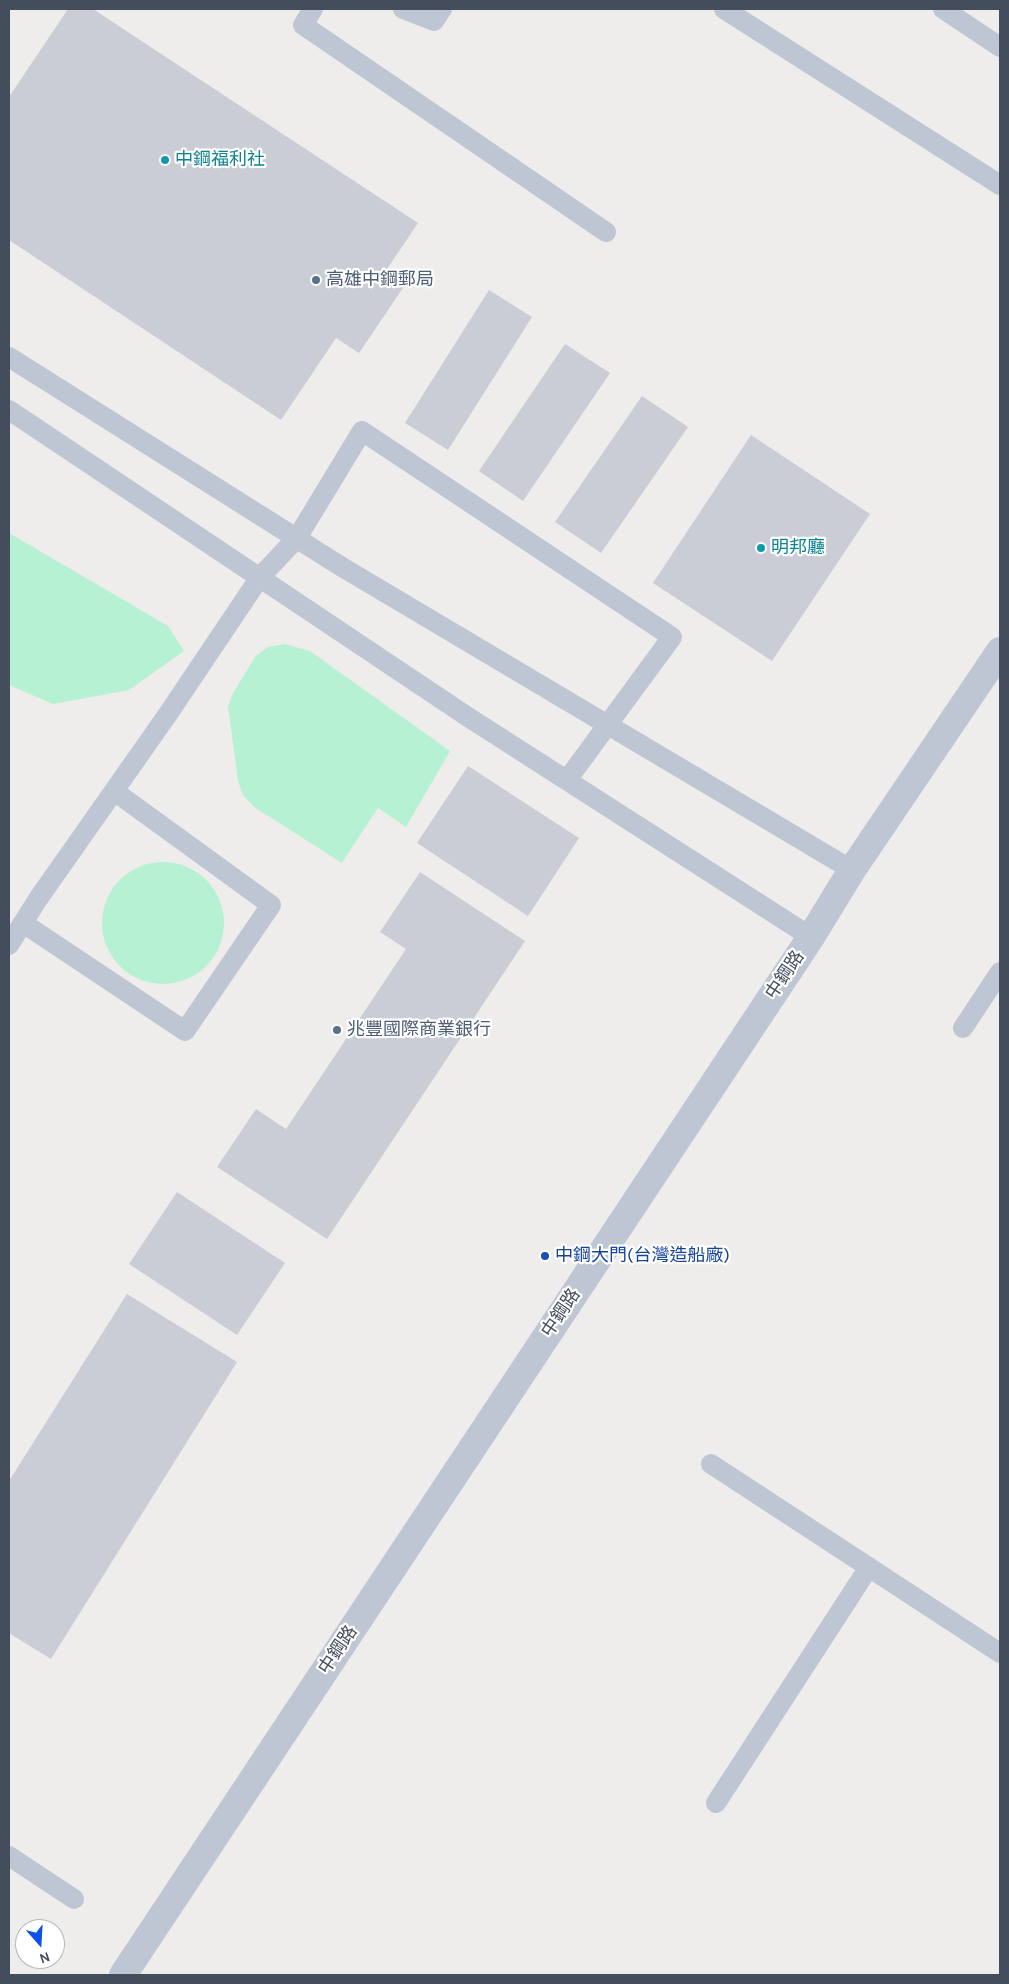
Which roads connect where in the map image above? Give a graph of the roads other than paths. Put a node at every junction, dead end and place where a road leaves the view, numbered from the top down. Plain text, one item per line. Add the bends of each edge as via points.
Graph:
1 (313, 9) edge
2 (403, 9) edge
3 (442, 9) edge
4 (724, 9) edge
5 (943, 9) edge
6 (1000, 47) edge
7 (1000, 185) edge
8 (606, 232) dead end
9 (9, 357) edge
10 (9, 410) edge
11 (296, 538) junction
12 (260, 577) junction
13 (1000, 651) edge
14 (607, 724) junction
15 (567, 780) junction
16 (114, 791) junction
17 (852, 870) junction
18 (23, 923) junction
19 (811, 937) junction
20 (9, 945) edge
21 (1000, 972) edge
22 (963, 1028) dead end
23 (711, 1464) dead end
24 (869, 1567) junction
25 (1000, 1652) edge
26 (716, 1803) dead end
27 (9, 1856) edge
28 (74, 1899) dead end
29 (123, 1975) edge

1 - 8 lane via 303,25
2 - 3 lane via 434,21
4 - 7 lane
5 - 6 lane
9 - 11 lane
10 - 12 lane
11 - 12 lane
11 - 14 lane
11 - 14 lane via 362,431 672,637
12 - 15 lane
12 - 16 lane
13 - 17 street, 中鋼路
14 - 15 lane
14 - 17 lane
15 - 19 lane
16 - 18 lane
16 - 18 lane via 272,905 185,1030
17 - 19 street, 中鋼路
18 - 20 lane
19 - 29 street, 中鋼路
21 - 22 lane
23 - 24 lane
24 - 25 lane
24 - 26 lane
27 - 28 lane

